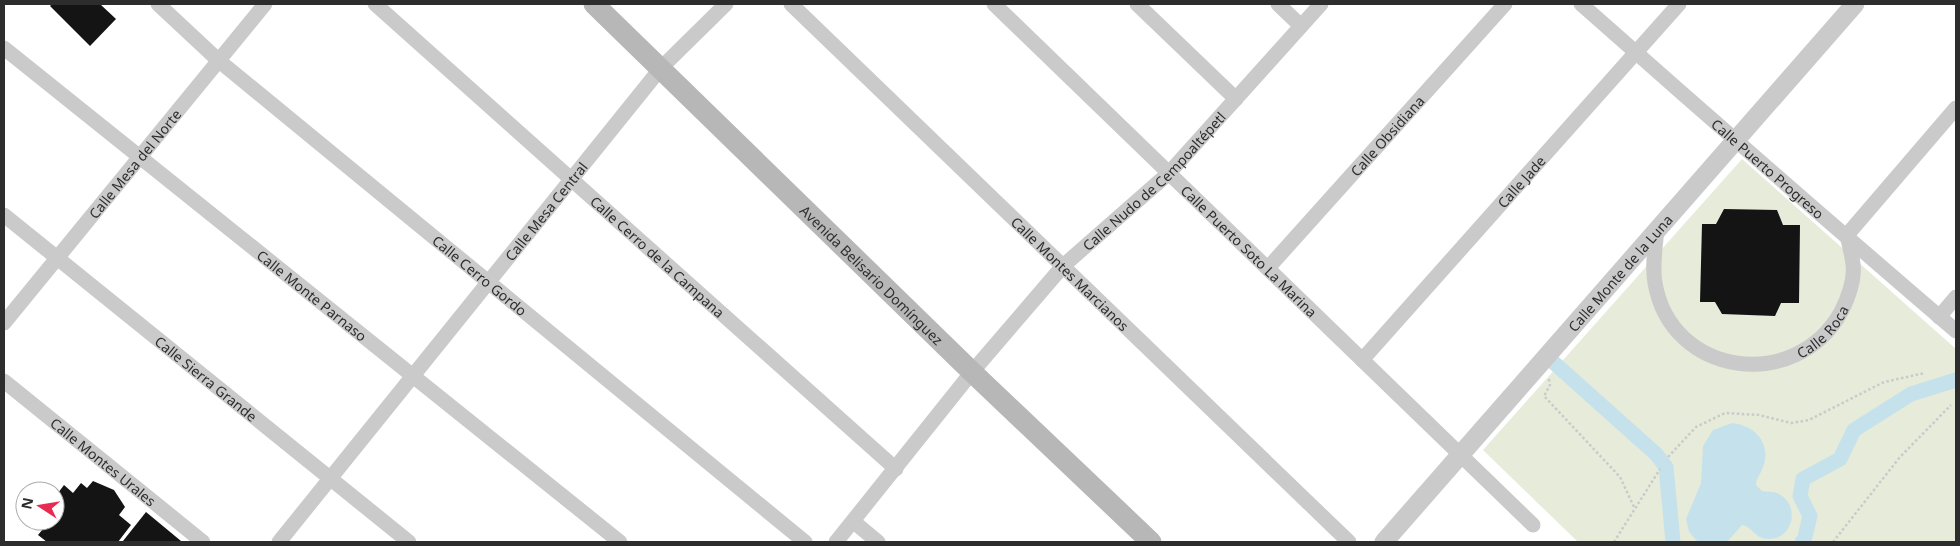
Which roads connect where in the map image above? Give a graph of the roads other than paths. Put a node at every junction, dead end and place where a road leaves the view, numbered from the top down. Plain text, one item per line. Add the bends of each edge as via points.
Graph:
1 (158, 4) edge
2 (266, 4) edge
3 (375, 4) edge
4 (594, 4) edge
5 (726, 4) edge
6 (791, 4) edge
7 (994, 4) edge
8 (1137, 4) edge
9 (1278, 4) edge
10 (1320, 4) edge
11 (1505, 4) edge
12 (1581, 4) edge
13 (1679, 4) edge
14 (1854, 4) edge
15 (1301, 26) junction
16 (4, 48) edge
17 (1636, 52) junction
18 (218, 60) junction
19 (662, 68) junction
20 (1236, 99) junction
21 (1956, 108) edge
22 (1735, 141) junction
23 (140, 157) junction
24 (1169, 173) junction
25 (572, 179) junction
26 (4, 215) edge
27 (1657, 230) junction
28 (1847, 235) junction
29 (57, 257) junction
30 (1063, 266) junction
31 (1268, 268) junction
32 (489, 282) junction
33 (1956, 297) edge
34 (1939, 317) junction
35 (4, 322) edge
36 (1956, 331) edge
37 (1362, 360) junction
38 (972, 372) junction
39 (413, 376) junction
40 (4, 381) edge
41 (1461, 455) junction
42 (896, 469) junction
43 (331, 478) junction
44 (854, 522) junction
45 (1532, 525) dead end
46 (203, 542) edge
47 (279, 542) edge
48 (409, 542) edge
49 (620, 542) edge
50 (805, 542) edge
51 (836, 542) edge
52 (878, 542) edge
53 (1151, 542) edge
54 (1349, 542) edge
55 (1384, 542) edge

1 - 18 street, Calle Cerro Gordo
2 - 18 street, Calle Mesa del Norte
3 - 25 street, Calle Cerro de la Campana
4 - 19 main road, Avenida Belisario Domínguez
5 - 19 street, Calle Mesa Central
6 - 30 street, Calle Montes Marcianos
7 - 24 street, Calle Puerto Soto La Marina
8 - 20 street
9 - 15 street
10 - 15 street, Calle Nudo de Cempoaltépetl
11 - 31 street, Calle Obsidiana
12 - 17 street, Calle Puerto Progreso
13 - 17 street, Calle Jade
14 - 22 street, Calle Monte de la Luna
15 - 20 street, Calle Nudo de Cempoaltépetl
16 - 23 street, Calle Monte Parnaso
17 - 22 street, Calle Puerto Progreso
17 - 37 street, Calle Jade
18 - 23 street, Calle Mesa del Norte
18 - 32 street, Calle Cerro Gordo
19 - 25 street, Calle Mesa Central
19 - 38 main road, Avenida Belisario Domínguez
20 - 24 street, Calle Nudo de Cempoaltépetl
21 - 28 street
22 - 27 street, Calle Monte de la Luna
22 - 28 street, Calle Puerto Progreso
23 - 29 street, Calle Mesa del Norte
23 - 39 street, Calle Monte Parnaso
24 - 30 street, Calle Nudo de Cempoaltépetl
24 - 31 street, Calle Puerto Soto La Marina
25 - 32 street, Calle Mesa Central
25 - 42 street, Calle Cerro de la Campana
26 - 29 street, Calle Sierra Grande
27 - 28 street, Calle Roca via 1655,284 1667,316 1682,336 1701,351 1727,362 1754,366 1783,361 1810,349 1832,327 1848,298 1853,266
27 - 41 street, Calle Monte de la Luna
28 - 34 street, Calle Puerto Progreso
29 - 35 street, Calle Mesa del Norte
29 - 43 street, Calle Sierra Grande
30 - 38 street, Calle Nudo de Cempoaltépetl
30 - 54 street, Calle Montes Marcianos
31 - 37 street, Calle Puerto Soto La Marina
32 - 39 street, Calle Mesa Central
32 - 50 street, Calle Cerro Gordo
33 - 34 street
34 - 36 street, Calle Puerto Progreso
37 - 41 street, Calle Puerto Soto La Marina
38 - 42 street, Calle Nudo de Cempoaltépetl
38 - 53 main road, Avenida Belisario Domínguez
39 - 43 street, Calle Mesa Central
39 - 49 street, Calle Monte Parnaso
40 - 46 street, Calle Montes Urales
41 - 45 street, Calle Puerto Soto La Marina
41 - 55 street, Calle Monte de la Luna
42 - 44 street, Calle Nudo de Cempoaltépetl
43 - 47 street, Calle Mesa Central
43 - 48 street, Calle Sierra Grande
44 - 51 street, Calle Nudo de Cempoaltépetl
44 - 52 street

